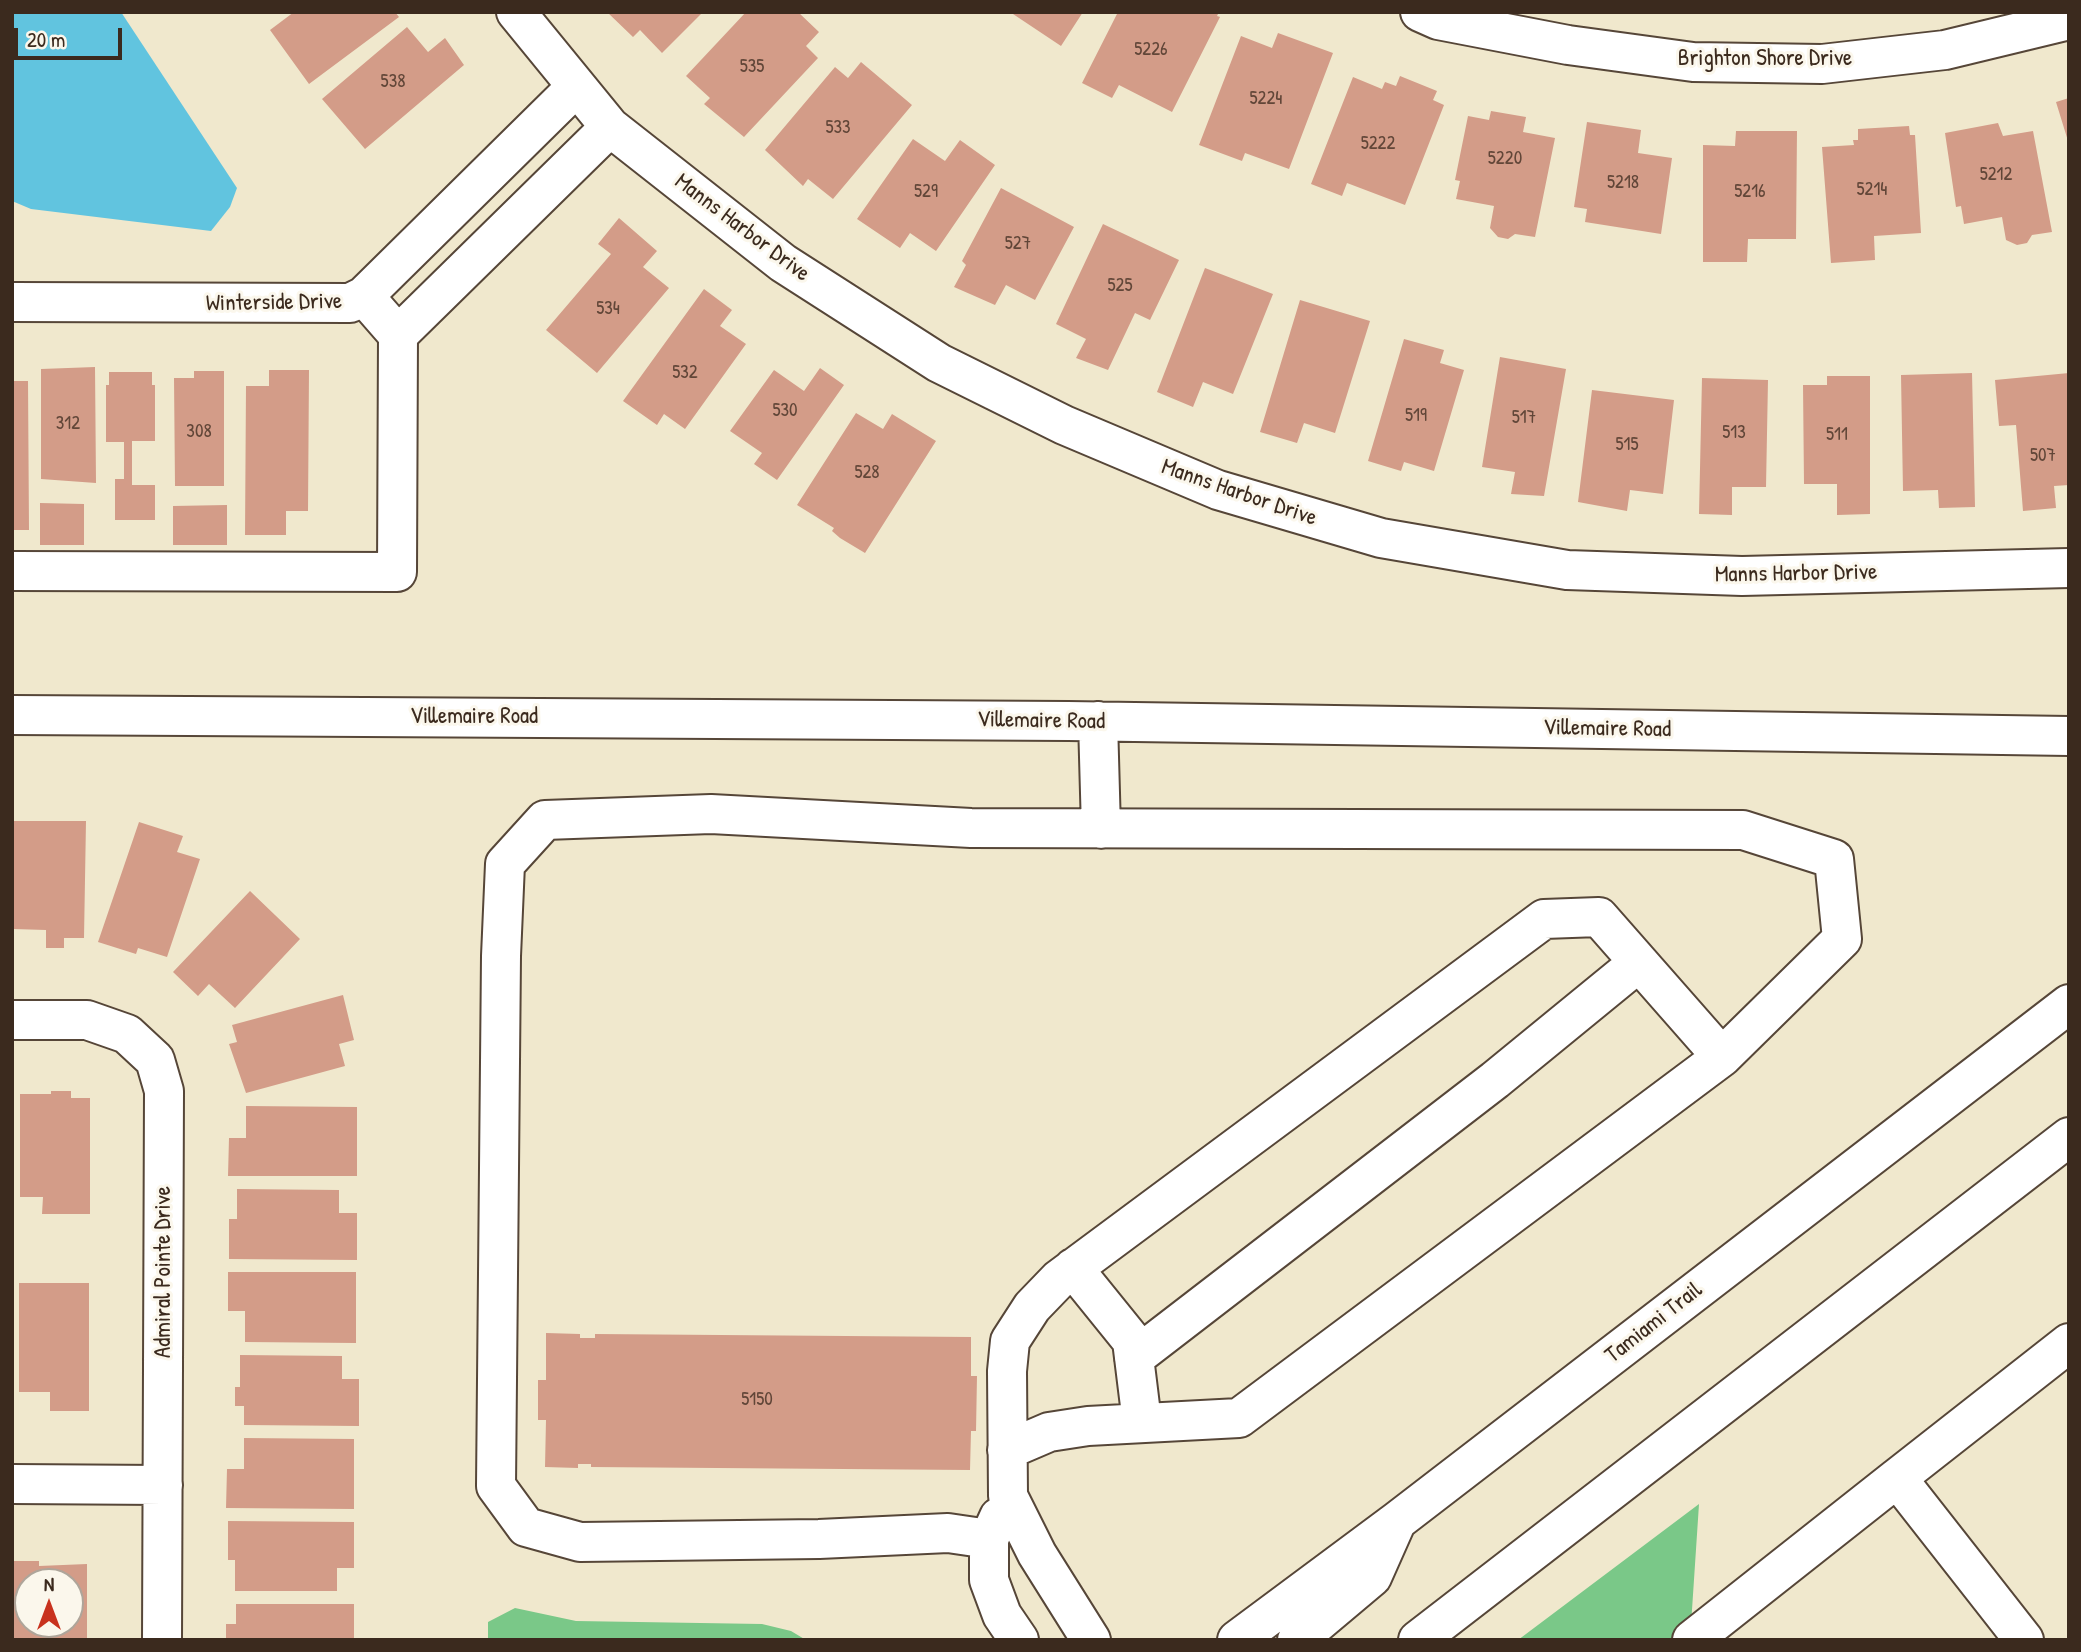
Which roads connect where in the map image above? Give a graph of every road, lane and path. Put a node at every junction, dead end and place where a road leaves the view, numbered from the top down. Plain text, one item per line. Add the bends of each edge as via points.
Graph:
1 (516, 12) edge
2 (1420, 12) edge
3 (2069, 20) edge
4 (575, 88) junction
5 (610, 127) junction
6 (364, 296) junction
7 (12, 302) edge
8 (398, 335) junction
9 (2069, 568) edge
10 (12, 571) edge
11 (12, 715) edge
12 (1098, 721) junction
13 (2069, 736) edge
14 (1101, 829) junction
15 (1638, 963) junction
16 (2069, 1004) edge
17 (12, 1020) edge
18 (1722, 1057) junction
19 (2069, 1137) edge
20 (1073, 1268) junction
21 (2069, 1343) edge
22 (1134, 1358) junction
23 (1142, 1422) junction
24 (1007, 1450) junction
25 (1897, 1478) junction
26 (12, 1484) edge
27 (163, 1485) junction
28 (1008, 1496) junction
29 (1397, 1521) junction
30 (989, 1539) junction
31 (1714, 1633) edge
32 (162, 1640) edge
33 (1019, 1640) edge
34 (1091, 1640) edge
35 (1237, 1640) edge
36 (1297, 1640) edge
37 (1418, 1640) edge
38 (2024, 1640) edge

1 - 4 street, Manns Harbor Drive
2 - 3 street, Brighton Shore Drive via 1438,20 1568,45 1693,62 1822,64 1945,50
4 - 5 street, Manns Harbor Drive
4 - 6 street, Winterside Drive
5 - 8 street
5 - 9 street, Manns Harbor Drive via 783,263 939,363 1064,425 1218,491 1381,538 1567,570 1742,576
6 - 7 street, Winterside Drive via 350,303 284,305
6 - 8 street
8 - 10 street via 397,572
11 - 12 street, Villemaire Road
12 - 13 street, Villemaire Road
12 - 14 street
14 - 18 street via 1743,830 1835,859 1842,939
14 - 30 street via 971,828 711,814 545,820 505,864 496,1486 526,1527 580,1542 948,1533
15 - 18 street
15 - 20 street via 1599,917 1544,919
15 - 22 street via 1495,1080
16 - 29 street, Tamiami Trail
17 - 27 street, Admiral Pointe Drive via 88,1020 127,1034 155,1060 164,1091
18 - 23 street via 1239,1418
19 - 37 street
20 - 22 street via 1132,1341
20 - 24 street via 1032,1307 1010,1341
21 - 25 street
22 - 23 street
23 - 24 street via 1049,1432
24 - 28 street
25 - 31 street
25 - 38 street
26 - 27 street
27 - 32 street, Admiral Pointe Drive
28 - 30 street
28 - 34 street via 1037,1554
29 - 35 street, Tamiami Trail
29 - 36 street via 1372,1577
30 - 33 street via 989,1580 1002,1615

